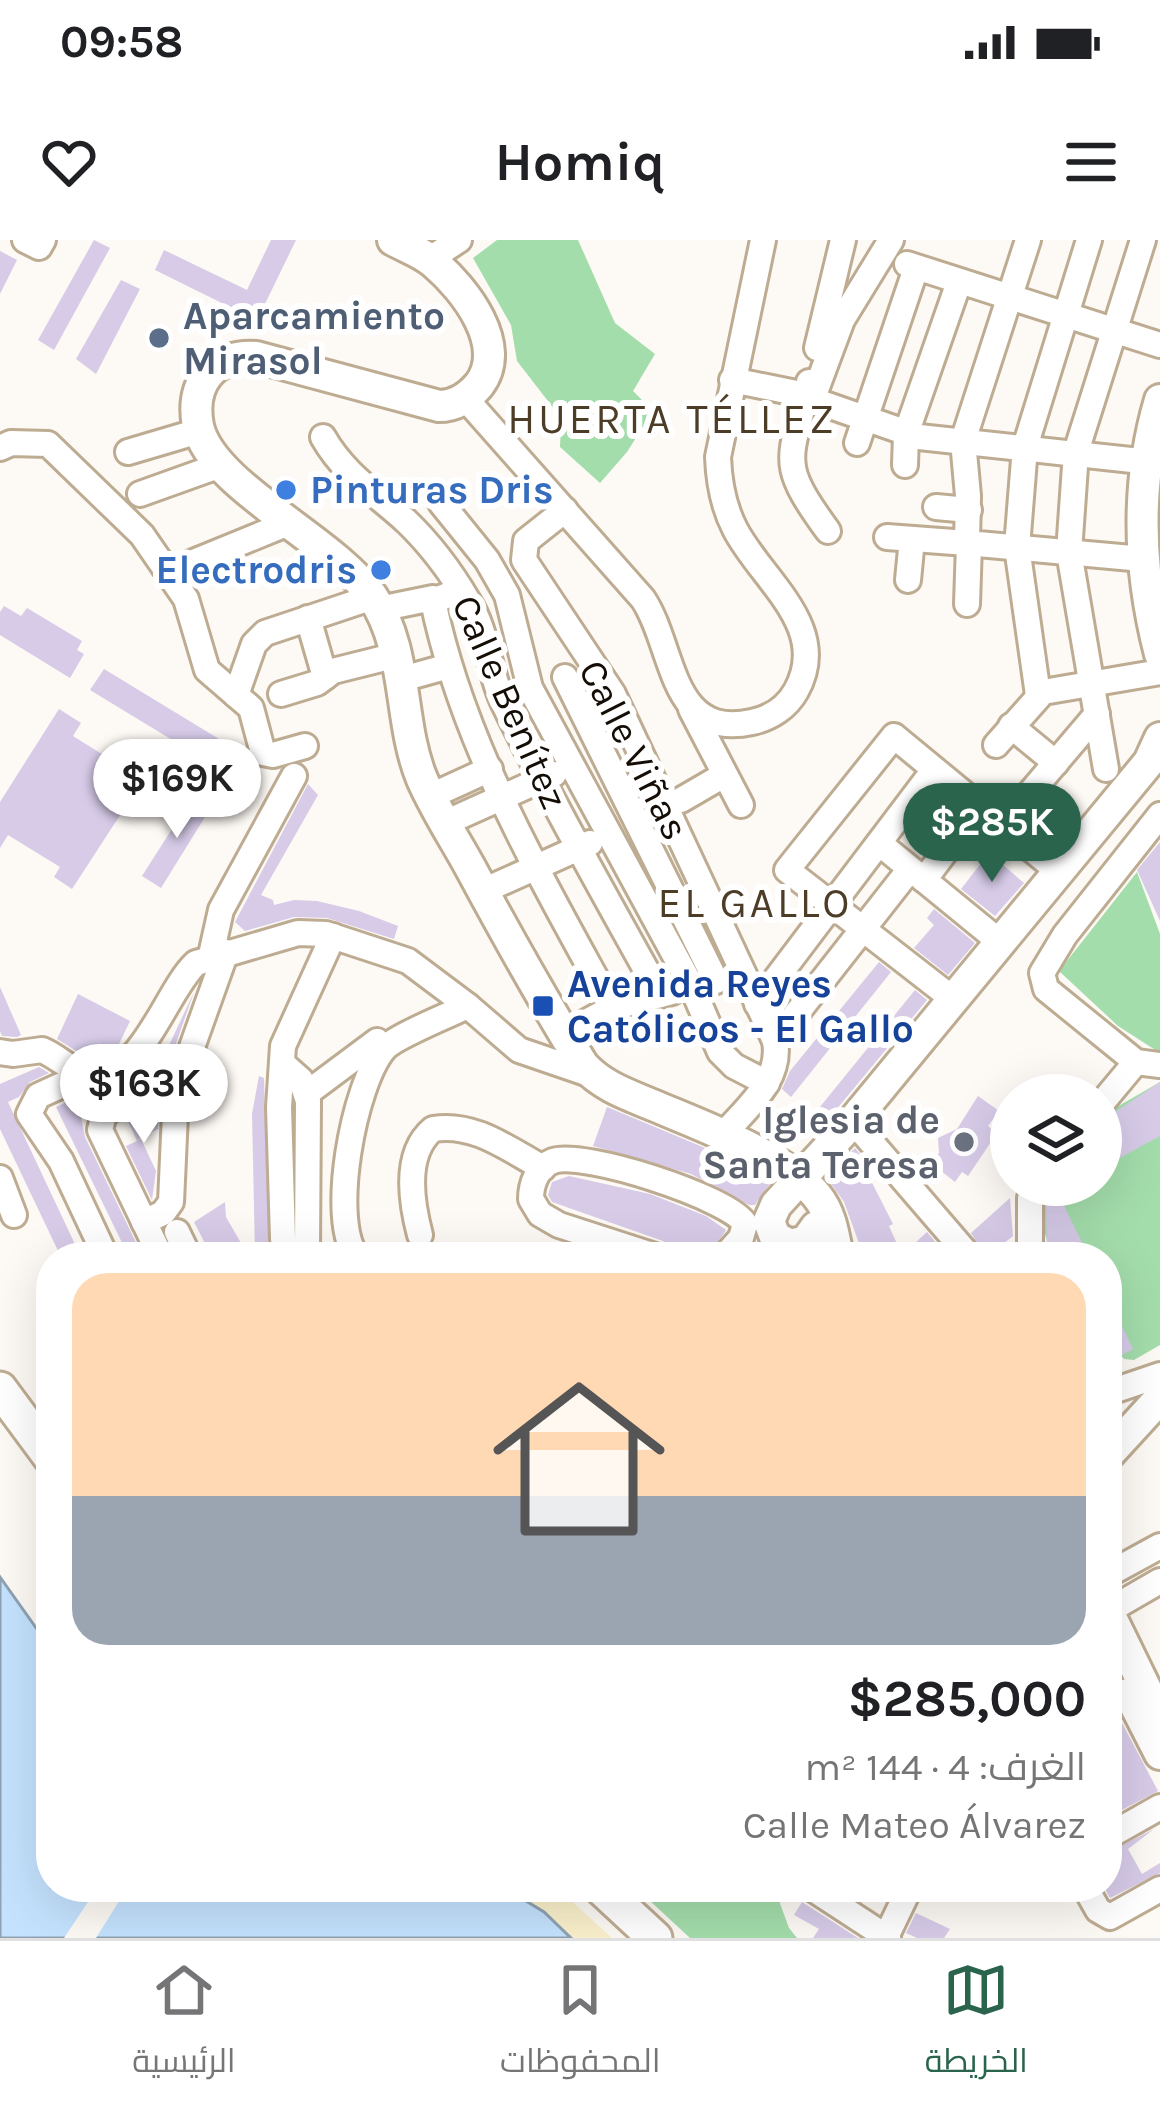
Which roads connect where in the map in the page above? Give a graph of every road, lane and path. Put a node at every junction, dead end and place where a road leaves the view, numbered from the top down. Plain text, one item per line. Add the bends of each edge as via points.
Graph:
1 (393, 240) edge
2 (459, 240) edge
3 (763, 240) edge
4 (844, 240) edge
5 (891, 240) edge
6 (1028, 240) edge
7 (1089, 240) edge
8 (1140, 248) edge
9 (430, 259) junction
10 (958, 282) junction
11 (1007, 298) junction
12 (1063, 316) junction
13 (1113, 332) junction
14 (1160, 345) edge
15 (732, 380) junction
16 (465, 398) junction
17 (812, 398) junction
18 (1160, 400) edge
19 (199, 430) junction
20 (860, 431) junction
21 (905, 434) junction
22 (323, 437) dead end
23 (962, 441) junction
24 (1025, 446) junction
25 (0, 448) edge
26 (128, 452) dead end
27 (1076, 452) junction
28 (1152, 461) edge
29 (221, 465) junction
30 (905, 465) dead end
31 (140, 494) dead end
32 (441, 503) dead end
33 (936, 508) dead end
34 (565, 510) junction
35 (969, 510) junction
36 (291, 522) junction
37 (828, 531) dead end
38 (968, 543) junction
39 (1017, 547) junction
40 (1069, 552) junction
41 (1143, 559) junction
42 (170, 572) junction
43 (908, 580) dead end
44 (461, 590) junction
45 (434, 598) junction
46 (376, 603) junction
47 (967, 604) dead end
48 (308, 618) junction
49 (1160, 654) edge
50 (449, 666) junction
51 (399, 667) junction
52 (598, 670) junction
53 (1160, 672) edge
54 (325, 677) junction
55 (566, 677) junction
56 (1090, 683) junction
57 (530, 688) junction
58 (236, 694) junction
59 (281, 694) dead end
60 (1038, 695) junction
61 (500, 697) junction
62 (692, 709) junction
63 (464, 711) junction
64 (1097, 714) junction
65 (632, 736) junction
66 (304, 746) dead end
67 (1158, 748) edge
68 (604, 750) junction
69 (1056, 763) junction
70 (571, 766) junction
71 (490, 769) junction
72 (934, 770) junction
73 (1106, 770) dead end
74 (724, 775) junction
75 (294, 776) dead end
76 (542, 780) junction
77 (504, 797) junction
78 (681, 800) dead end
79 (742, 805) dead end
80 (978, 808) junction
81 (438, 809) junction
82 (1160, 815) edge
83 (638, 821) junction
84 (1003, 826) junction
85 (610, 834) junction
86 (879, 843) junction
87 (578, 848) junction
88 (535, 866) junction
89 (1059, 872) junction
90 (917, 874) junction
91 (483, 891) junction
92 (833, 904) junction
93 (864, 928) junction
94 (333, 936) junction
95 (1000, 942) junction
96 (219, 954) junction
97 (744, 973) junction
98 (704, 984) junction
99 (660, 995) junction
100 (953, 999) junction
101 (757, 1004) junction
102 (468, 1006) junction
103 (612, 1008) junction
104 (564, 1034) junction
105 (775, 1041) junction
106 (383, 1049) junction
107 (0, 1052) edge
108 (125, 1063) junction
109 (283, 1064) junction
110 (1148, 1064) edge
111 (86, 1074) junction
112 (592, 1075) junction
113 (767, 1083) junction
114 (1122, 1086) edge
115 (307, 1094) junction
116 (853, 1121) junction
117 (724, 1134) junction
118 (543, 1168) junction
119 (0, 1178) edge
120 (1030, 1206) edge
121 (14, 1215) dead end
122 (790, 1219) edge
123 (144, 1222) junction
124 (177, 1232) dead end
125 (421, 1235) dead end
126 (99, 1242) edge
127 (153, 1242) edge
128 (182, 1242) edge
129 (286, 1242) edge
130 (307, 1242) edge
131 (347, 1242) edge
132 (612, 1242) edge
133 (737, 1242) edge
134 (835, 1242) edge
135 (957, 1242) edge
136 (1030, 1242) edge
137 (1160, 1375) edge
138 (0, 1389) edge
139 (1122, 1389) edge
140 (1160, 1398) edge
141 (36, 1438) edge
142 (1122, 1440) edge
143 (1160, 1546) edge
144 (1122, 1567) edge
145 (1160, 1581) edge
146 (1122, 1602) edge
147 (1122, 1651) edge
148 (1135, 1686) edge
149 (1160, 1718) edge
150 (1160, 1754) edge
151 (1160, 1808) edge
152 (1122, 1829) edge
153 (1160, 1889) edge
154 (616, 1902) edge
155 (835, 1902) edge
156 (859, 1902) edge
157 (903, 1902) edge
158 (1093, 1902) edge
159 (854, 1913) junction
160 (887, 1937) edge
161 (655, 1938) edge

1 - 9 main road
2 - 9 street
3 - 15 street
4 - 17 street
5 - 17 street via 842,320
6 - 11 street
7 - 12 street
8 - 13 street
9 - 16 main road via 490,341 489,366
10 - 11 street
10 - 20 street via 911,266
10 - 21 street
11 - 12 street
11 - 23 street
12 - 13 street
12 - 24 street
13 - 14 street
13 - 27 street
15 - 17 street
15 - 62 street via 720,440 721,493 739,537 801,624 806,666 791,699 763,719 728,723
16 - 19 main road via 439,406 232,356 202,384
16 - 34 street
17 - 20 street
17 - 37 street via 791,472
18 - 28 main road
19 - 26 street
19 - 29 main road
20 - 21 street
21 - 23 street
21 - 30 street
22 - 44 street, Calle Benítez
23 - 24 street
23 - 35 street
24 - 27 street
24 - 39 street
25 - 42 street via 48,444
27 - 28 street
27 - 40 street
28 - 41 main road
29 - 31 street
29 - 36 main road
32 - 57 street via 507,596
33 - 35 street
34 - 52 street, Calle Viñas via 526,541 524,560
34 - 62 street via 650,610
35 - 38 street
36 - 42 street
36 - 46 main road via 348,567
38 - 39 street
38 - 43 street via 899,538
38 - 47 street
39 - 40 street
39 - 60 street
40 - 41 street
40 - 56 street
41 - 49 main road
42 - 58 street via 207,670
44 - 45 street
44 - 61 street, Calle Benítez via 478,617
45 - 46 street
45 - 50 street
46 - 48 street
46 - 51 main road
48 - 54 street
48 - 58 street via 254,644
50 - 51 street
50 - 63 street
51 - 54 street
51 - 81 main road via 416,760
52 - 55 street
52 - 65 street, Calle Viñas
53 - 56 street
54 - 59 street
55 - 57 street
55 - 68 street
56 - 60 street
56 - 64 street
57 - 61 street
57 - 70 street
58 - 66 street via 250,708 262,753
60 - 69 street via 1003,736
61 - 63 street
61 - 76 street, Calle Benítez
62 - 74 street
63 - 71 street
64 - 69 street
64 - 73 street
65 - 68 street
65 - 97 street, Calle Viñas
67 - 89 main road
68 - 70 street
68 - 83 street
69 - 84 street
70 - 76 street
70 - 85 street
71 - 77 street
71 - 81 street
72 - 80 street
72 - 86 street
72 - 92 street via 894,736 787,869
74 - 78 street
74 - 79 street
75 - 96 street via 221,910
76 - 77 street
76 - 87 street, Calle Benítez
77 - 81 street
77 - 88 street
80 - 84 street
80 - 90 street
81 - 91 main road
82 - 110 street via 1042,973 1046,989
83 - 85 street
83 - 98 street
84 - 89 street
85 - 87 street
85 - 98 street
86 - 90 street
86 - 92 street
87 - 88 street
87 - 99 street, Calle Benítez
88 - 91 street
88 - 103 street
89 - 95 main road
90 - 93 street
90 - 95 street
91 - 104 main road
92 - 93 street
92 - 101 street
93 - 100 street
93 - 105 street
94 - 96 street via 298,933
94 - 102 street via 403,959
94 - 109 street via 290,1026
95 - 100 main road
96 - 108 street via 188,970
96 - 123 street via 174,1108 171,1202
97 - 98 street
97 - 101 street, Calle Viñas
98 - 99 street
98 - 113 street via 726,1060
99 - 103 street
100 - 116 main road
101 - 105 street, Calle Viñas
102 - 106 street
102 - 112 street via 526,1054
103 - 104 street
104 - 112 main road
105 - 113 street
106 - 115 street via 377,1041 364,1047
106 - 131 street via 350,1130
107 - 111 street via 43,1050
108 - 111 street
108 - 123 street via 138,1093 104,1114 100,1130
109 - 115 street
109 - 129 street
110 - 114 street
111 - 126 street via 38,1096 28,1114 61,1161
112 - 117 main road
113 - 117 street
115 - 130 street
116 - 122 main road
116 - 135 street
117 - 122 main road
118 - 122 street via 586,1160 735,1212
118 - 125 street via 471,1129 433,1129 417,1150 412,1182
118 - 132 street via 531,1188 540,1214
119 - 121 street
120 - 136 street
122 - 133 street
122 - 134 main road via 833,1229
123 - 127 street
124 - 128 street
137 - 139 street
138 - 141 highway
140 - 142 main road
143 - 144 street
145 - 146 street
147 - 148 main road
148 - 149 main road
148 - 150 main road
151 - 152 street
153 - 158 street via 1110,1917
154 - 161 highway
155 - 159 street
156 - 159 street
157 - 160 street
159 - 160 street

